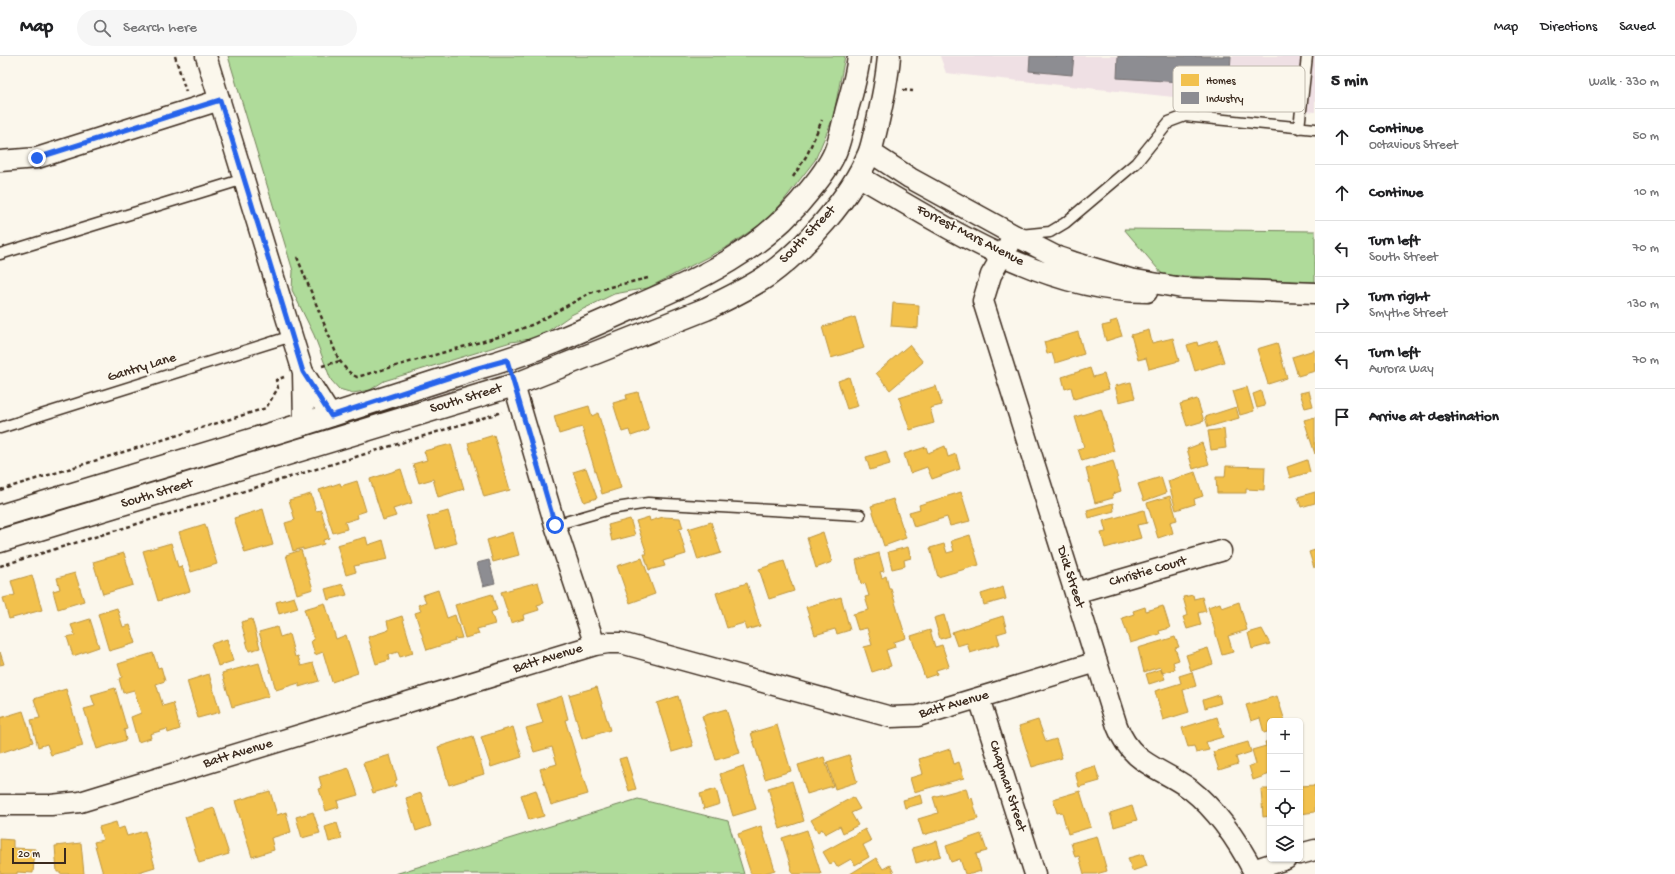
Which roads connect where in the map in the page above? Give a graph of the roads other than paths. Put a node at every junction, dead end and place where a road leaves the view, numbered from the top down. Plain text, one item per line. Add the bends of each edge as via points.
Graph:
1 (206, 56) edge
2 (859, 56) edge
3 (889, 56) edge
4 (1307, 56) edge
5 (1305, 74) edge
6 (220, 100) junction
7 (1301, 112) edge
8 (1299, 128) junction
9 (1315, 129) edge
10 (837, 148) junction
11 (870, 152) junction
12 (0, 161) edge
13 (858, 176) junction
14 (244, 180) junction
15 (1014, 235) junction
16 (0, 254) edge
17 (1002, 256) junction
18 (1182, 288) junction
19 (1315, 293) edge
20 (292, 336) junction
21 (507, 360) junction
22 (303, 372) junction
23 (514, 385) junction
24 (331, 416) junction
25 (304, 424) junction
26 (0, 428) edge
27 (325, 442) junction
28 (860, 515) dead end
29 (0, 516) edge
30 (555, 525) junction
31 (0, 541) edge
32 (1221, 551) dead end
33 (1075, 593) junction
34 (595, 645) junction
35 (1097, 662) junction
36 (979, 698) junction
37 (0, 805) edge
38 (1315, 850) edge
39 (1303, 853) edge
40 (1279, 862) edge
41 (1254, 872) edge
42 (1035, 874) edge

1 - 6 street
2 - 10 street, South Street
3 - 11 street, South Street via 878,122
4 - 5 lane
6 - 12 street via 37,158
6 - 14 street
7 - 8 lane
8 - 9 lane
8 - 15 lane via 1185,116 1169,122 1136,163 1065,223 1050,232
10 - 11 street
10 - 13 street
10 - 21 street, South Street via 821,176 800,203 755,245 719,268 666,294
11 - 13 street, South Street
11 - 15 street, Forrest Mars Avenue via 910,178
13 - 17 street, Forrest Mars Avenue
13 - 23 street, South Street via 812,235 766,276 706,309
14 - 16 lane
14 - 20 street
15 - 17 street, Dick Street
15 - 18 street, Forrest Mars Avenue via 1073,262 1130,279
17 - 18 street, Forrest Mars Avenue via 1066,280 1092,286 1137,292
17 - 33 street, Dick Street via 988,283 983,301
18 - 19 street, Forrest Mars Avenue
20 - 22 street
20 - 26 lane, Gantry Lane
21 - 23 street
21 - 24 street, South Street
22 - 24 street
22 - 25 street
23 - 27 street, South Street
23 - 30 street
24 - 25 street, South Street
24 - 27 street
25 - 27 street
25 - 29 street, South Street
27 - 31 street, South Street
28 - 30 lane via 648,503 610,509
30 - 34 street
32 - 33 street, Christie Court
33 - 35 street, Dick Street
34 - 36 street, Batt Avenue via 621,643 891,717 918,716
34 - 37 street, Batt Avenue via 80,802
35 - 36 street, Batt Avenue
35 - 41 street, Dick Street via 1117,726 1128,748 1139,758 1190,789 1214,811
36 - 42 street, Chapman Street
38 - 39 street
40 - 41 street

